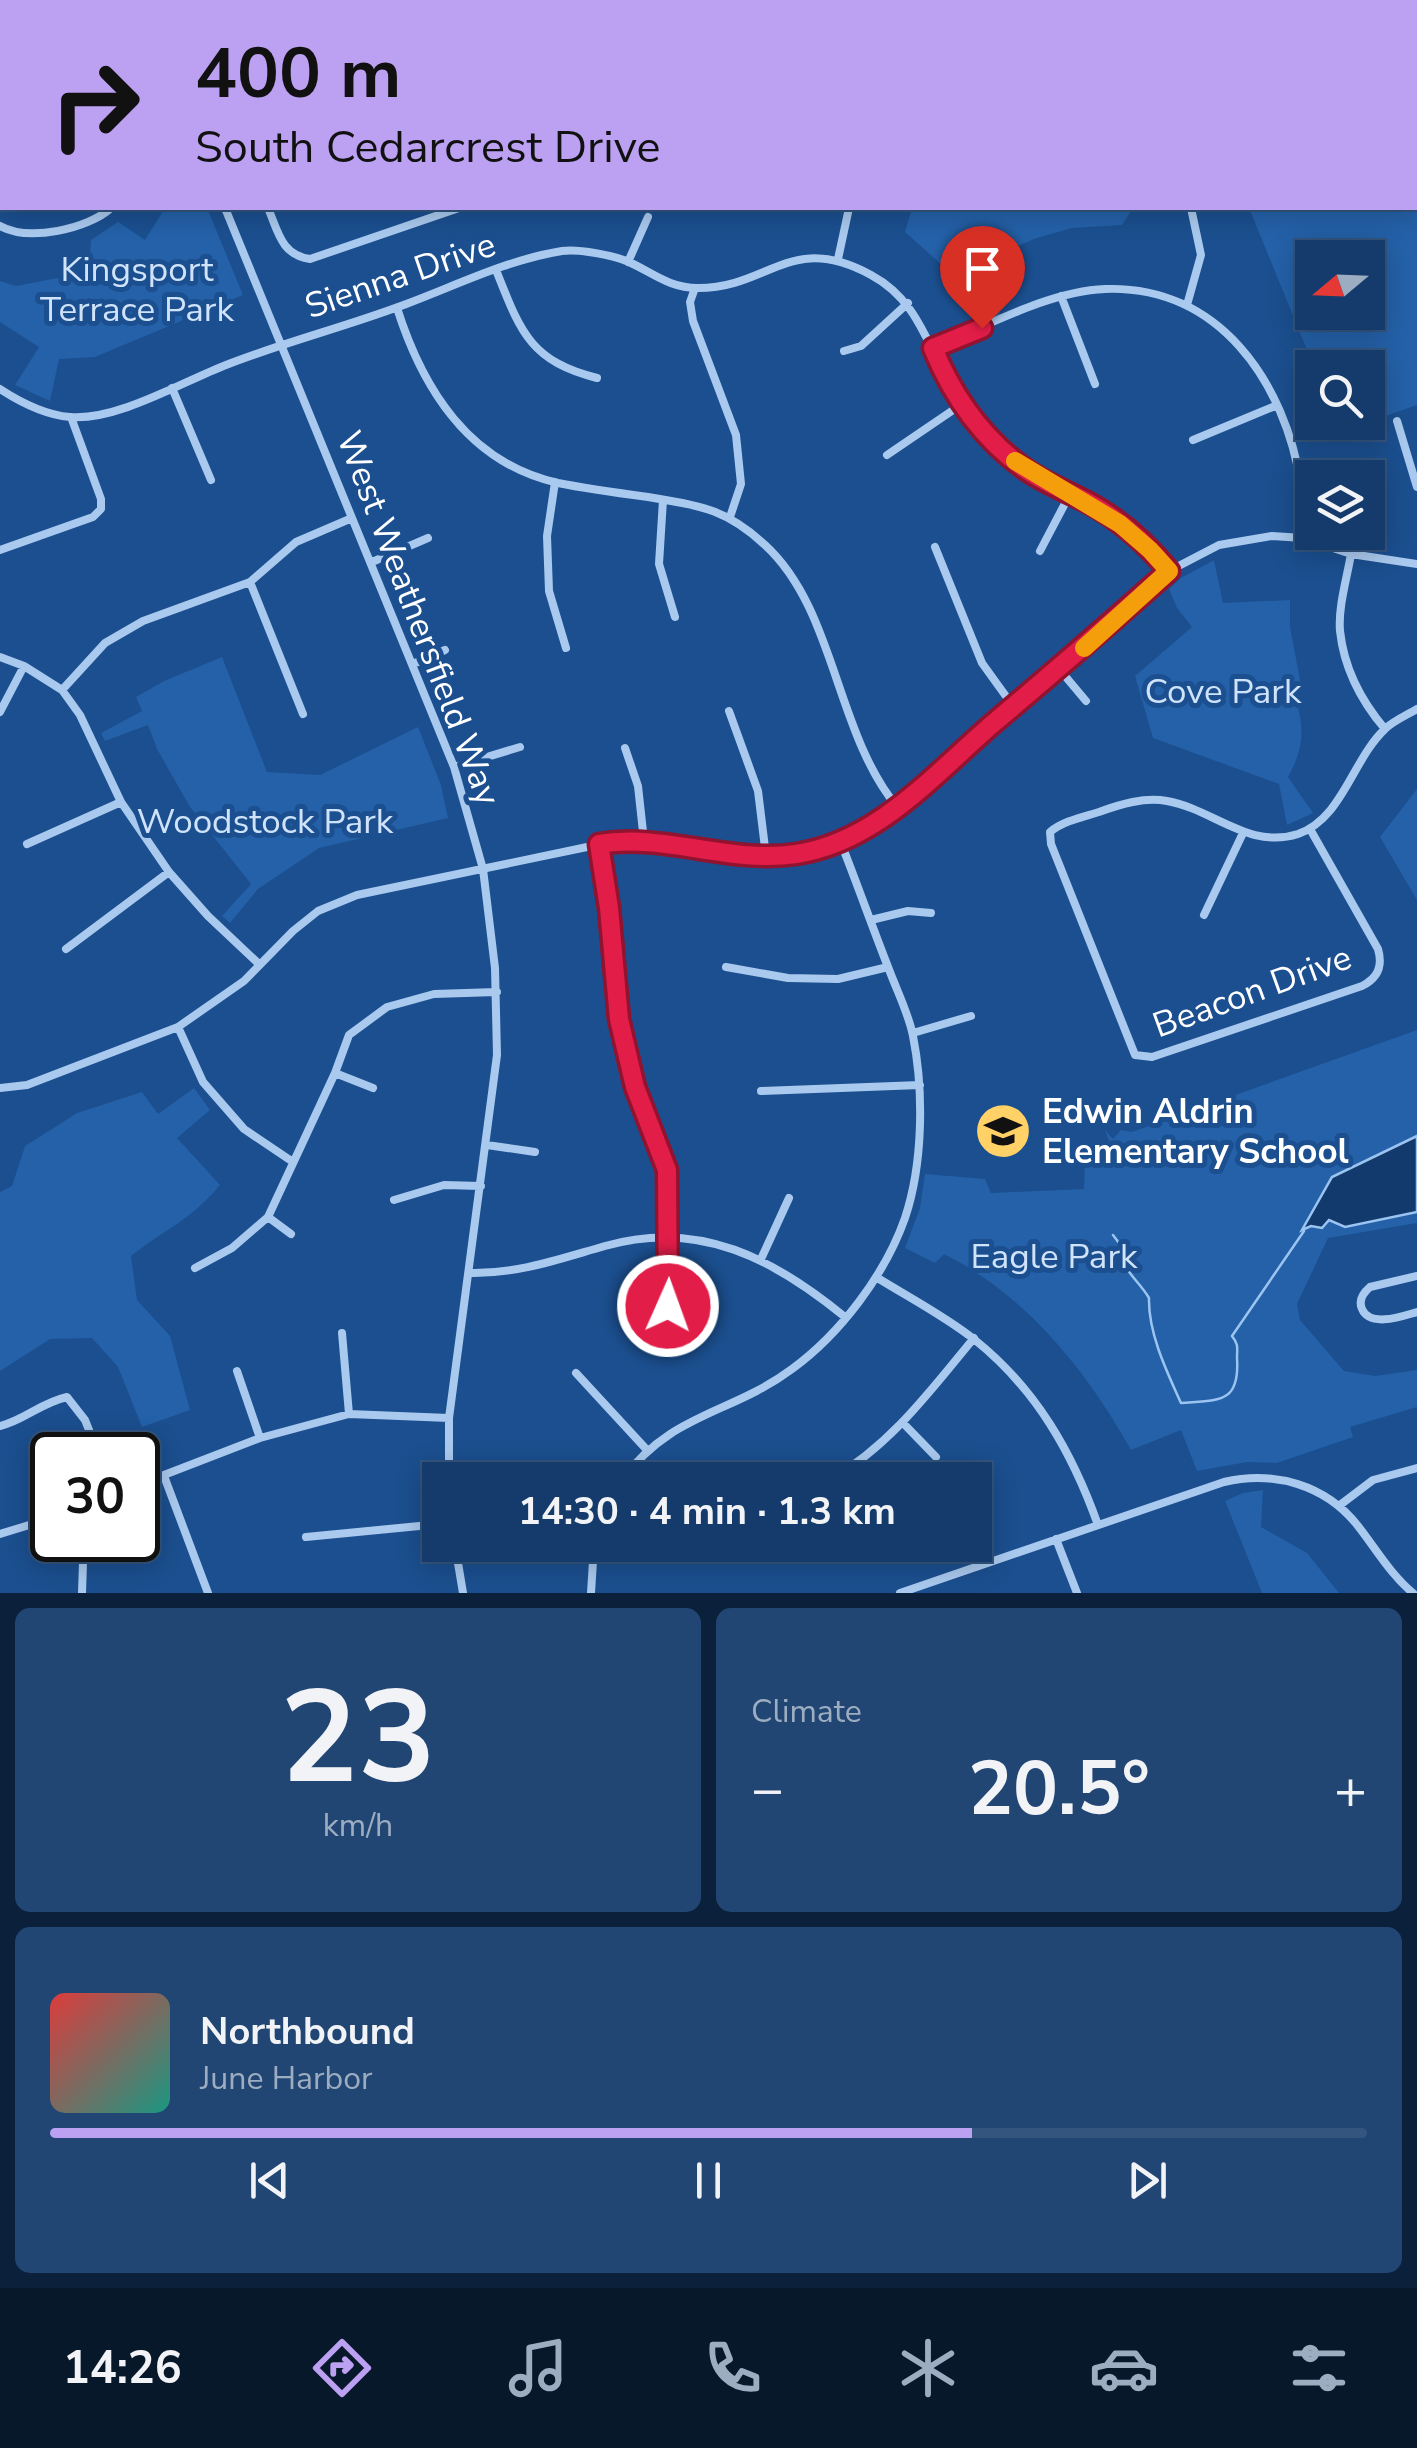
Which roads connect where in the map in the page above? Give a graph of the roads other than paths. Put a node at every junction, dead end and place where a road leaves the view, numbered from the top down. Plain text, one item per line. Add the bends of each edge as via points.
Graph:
1 (109, 210) edge
2 (226, 210) edge
3 (269, 210) edge
4 (435, 210) edge
5 (849, 210) edge
6 (1192, 210) edge
7 (648, 216) dead end
8 (0, 226) edge
9 (838, 259) junction
10 (628, 262) junction
11 (496, 270) junction
12 (695, 288) junction
13 (1061, 296) junction
14 (908, 304) junction
15 (1188, 305) junction
16 (397, 308) junction
17 (281, 345) junction
18 (933, 348) junction
19 (844, 351) dead end
20 (597, 378) dead end
21 (1095, 384) dead end
22 (172, 388) junction
23 (2, 394) edge
24 (962, 404) junction
25 (1275, 406) junction
26 (71, 417) junction
27 (1397, 422) dead end
28 (1193, 440) dead end
29 (887, 454) dead end
30 (1296, 460) edge
31 (211, 480) dead end
32 (555, 482) junction
33 (1417, 487) edge
34 (1070, 494) junction
35 (662, 500) junction
36 (730, 517) junction
37 (352, 518) junction
38 (1295, 537) edge
39 (428, 538) dead end
40 (935, 547) dead end
41 (0, 550) edge
42 (1040, 550) dead end
43 (1339, 550) edge
44 (1351, 554) junction
45 (372, 562) junction
46 (1417, 564) edge
47 (1169, 571) junction
48 (250, 582) junction
49 (675, 616) dead end
50 (566, 648) dead end
51 (445, 650) dead end
52 (0, 657) edge
53 (413, 664) junction
54 (24, 666) junction
55 (1060, 670) junction
56 (62, 690) junction
57 (1086, 702) dead end
58 (1014, 706) junction
59 (1417, 709) edge
60 (730, 711) dead end
61 (0, 712) edge
62 (303, 714) dead end
63 (1385, 729) junction
64 (520, 747) dead end
65 (625, 748) dead end
66 (454, 767) junction
67 (121, 802) junction
68 (898, 808) junction
69 (1310, 829) junction
70 (1243, 833) junction
71 (644, 841) junction
72 (842, 843) junction
73 (27, 844) dead end
74 (599, 844) junction
75 (766, 856) junction
76 (483, 869) junction
77 (169, 872) junction
78 (931, 912) dead end
79 (1204, 915) dead end
80 (871, 920) junction
81 (66, 949) dead end
82 (259, 964) junction
83 (726, 967) dead end
84 (888, 967) junction
85 (496, 992) junction
86 (971, 1016) dead end
87 (178, 1028) junction
88 (913, 1033) junction
89 (335, 1073) junction
90 (920, 1085) junction
91 (0, 1088) edge
92 (372, 1088) dead end
93 (761, 1091) dead end
94 (487, 1145) junction
95 (535, 1152) dead end
96 (293, 1162) junction
97 (481, 1186) junction
98 (790, 1198) dead end
99 (394, 1200) dead end
100 (268, 1217) junction
101 (291, 1234) dead end
102 (670, 1238) junction
103 (762, 1260) junction
104 (195, 1268) dead end
105 (470, 1273) junction
106 (1417, 1276) edge
107 (876, 1277) junction
108 (668, 1306) dead end
109 (1417, 1312) edge
110 (846, 1317) junction
111 (342, 1332) dead end
112 (974, 1338) junction
113 (236, 1370) dead end
114 (576, 1373) dead end
115 (350, 1414) junction
116 (449, 1418) junction
117 (904, 1423) junction
118 (0, 1426) edge
119 (90, 1432) edge
120 (260, 1438) junction
121 (647, 1450) junction
122 (936, 1457) dead end
123 (449, 1462) edge
124 (637, 1462) edge
125 (857, 1462) edge
126 (1417, 1468) edge
127 (164, 1476) junction
128 (160, 1477) edge
129 (1340, 1506) junction
130 (30, 1525) edge
131 (1098, 1525) junction
132 (422, 1526) edge
133 (0, 1534) edge
134 (306, 1537) dead end
135 (1056, 1540) junction
136 (83, 1562) edge
137 (458, 1562) edge
138 (593, 1562) edge
139 (82, 1593) edge
140 (208, 1593) edge
141 (463, 1593) edge
142 (590, 1593) edge
143 (900, 1593) edge
144 (1077, 1593) edge
145 (1413, 1593) edge

1 - 8 street via 94,222 26,236
2 - 17 street, West Weathersfield Way
3 - 4 street via 286,249 310,259
5 - 9 street
6 - 15 street via 1201,255
7 - 10 street
9 - 12 street, Sienna Drive via 783,263 722,286
9 - 14 street via 875,276
10 - 11 street, Sienna Drive via 566,250
10 - 12 street, Sienna Drive via 657,280
11 - 16 street, Sienna Drive
11 - 20 street via 518,326 533,345 550,361
12 - 36 street via 693,321 736,435 741,484
13 - 15 street via 1139,290
13 - 18 street
13 - 21 street
14 - 18 street
14 - 19 street via 861,346
15 - 25 street via 1254,360
16 - 17 street, Sienna Drive
16 - 32 street via 416,360 459,427 486,452
17 - 22 street, Sienna Drive
17 - 37 street, West Weathersfield Way
18 - 24 street
22 - 26 street, Sienna Drive via 112,411
22 - 31 street
23 - 26 street
24 - 29 street
24 - 34 street via 1010,457
25 - 28 street
25 - 30 street
26 - 41 street via 101,510
27 - 33 street
32 - 35 street
32 - 50 street via 547,536 549,591
34 - 42 street
34 - 47 street via 1132,533
35 - 36 street
35 - 49 street via 659,564
36 - 68 street via 768,547 802,591 872,771
37 - 45 street, West Weathersfield Way
37 - 48 street via 296,542
38 - 47 street via 1240,539
39 - 45 street
40 - 58 street via 982,663
43 - 44 street
44 - 46 street
44 - 63 street via 1340,630 1366,708
45 - 53 street, West Weathersfield Way
47 - 55 street
48 - 56 street via 143,621 105,644
48 - 62 street
51 - 53 street
52 - 54 street
53 - 66 street, West Weathersfield Way
54 - 56 street
54 - 61 street
55 - 57 street
55 - 58 street
56 - 67 street
58 - 68 street
59 - 63 street
60 - 75 street via 758,791
63 - 69 street via 1331,810
64 - 66 street
65 - 71 street via 638,786
66 - 76 street, West Weathersfield Way
67 - 73 street
67 - 77 street
68 - 72 street
69 - 70 street via 1281,838
69 - 70 street, Beacon Drive via 1378,950 1378,971 1362,986 1140,1058 1050,832 1122,804 1154,800 1183,805
70 - 79 street
71 - 74 street
71 - 75 street
72 - 75 street
72 - 80 street
74 - 76 street
74 - 102 street via 619,1019 635,1087 667,1170
76 - 82 street via 358,895 318,911
76 - 85 street, West Weathersfield Way
77 - 81 street
77 - 82 street
78 - 80 street
80 - 84 street
82 - 87 street
83 - 84 street via 838,980
84 - 88 street
85 - 89 street via 434,994 387,1007 350,1034
85 - 94 street, West Weathersfield Way
86 - 88 street
87 - 91 street via 27,1085
87 - 96 street via 203,1082 244,1129
88 - 90 street
89 - 92 street
89 - 96 street
90 - 93 street
90 - 107 street via 920,1142 905,1218
94 - 95 street
94 - 97 street, West Weathersfield Way
96 - 100 street
97 - 99 street via 444,1184
97 - 105 street, West Weathersfield Way
98 - 103 street
100 - 101 street
100 - 104 street
102 - 103 street
102 - 105 street via 610,1244 504,1274
102 - 108 street
103 - 110 street
105 - 116 street, West Weathersfield Way
106 - 109 street via 1370,1286 1361,1301 1376,1319
107 - 110 street
107 - 112 street
110 - 121 street via 790,1370
111 - 115 street
112 - 117 street
112 - 131 street via 1020,1382 1059,1434
113 - 120 street
114 - 121 street
115 - 116 street
115 - 120 street
116 - 123 street, West Weathersfield Way
117 - 122 street
117 - 125 street
118 - 119 street via 67,1397
120 - 127 street
121 - 124 street
126 - 129 street via 1373,1480
127 - 128 street
127 - 140 street
129 - 131 street via 1293,1482 1245,1477
129 - 145 street
130 - 133 street
131 - 135 street
132 - 134 street
135 - 143 street
135 - 144 street
136 - 139 street
137 - 141 street
138 - 142 street

